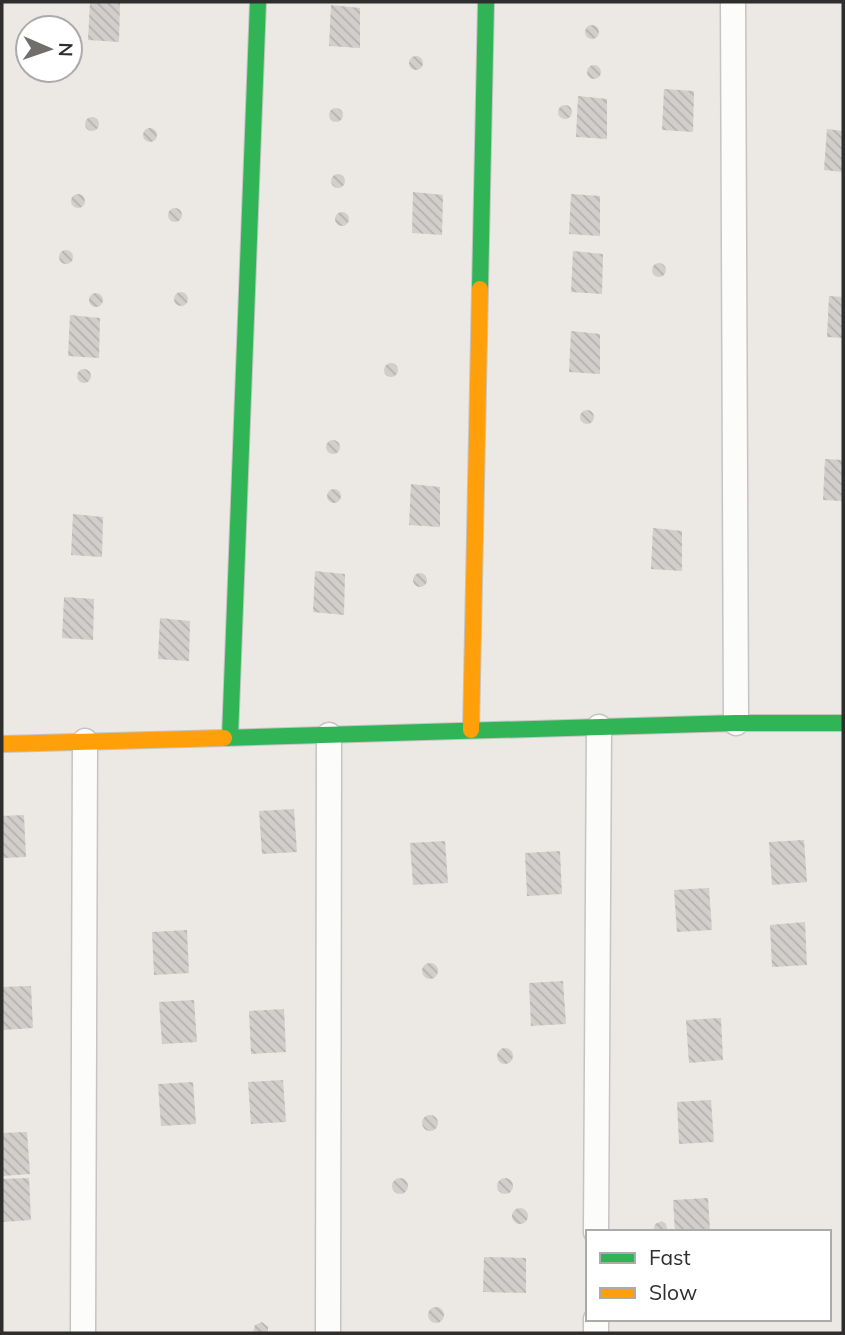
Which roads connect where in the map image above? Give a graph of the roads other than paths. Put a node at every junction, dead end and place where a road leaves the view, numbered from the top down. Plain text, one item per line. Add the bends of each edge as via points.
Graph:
1 (258, 2) edge
2 (486, 2) edge
3 (733, 2) edge
4 (736, 723) junction
5 (843, 723) edge
6 (599, 727) junction
7 (471, 730) junction
8 (329, 734) junction
9 (230, 737) junction
10 (85, 741) junction
11 (2, 744) edge
12 (596, 1230) edge
13 (83, 1333) edge
14 (328, 1333) edge

1 - 9 street
2 - 7 street
3 - 4 street
4 - 5 street
4 - 6 street
6 - 7 street
6 - 12 street
7 - 8 street
8 - 9 street
8 - 14 street
9 - 10 street
10 - 11 street
10 - 13 street

